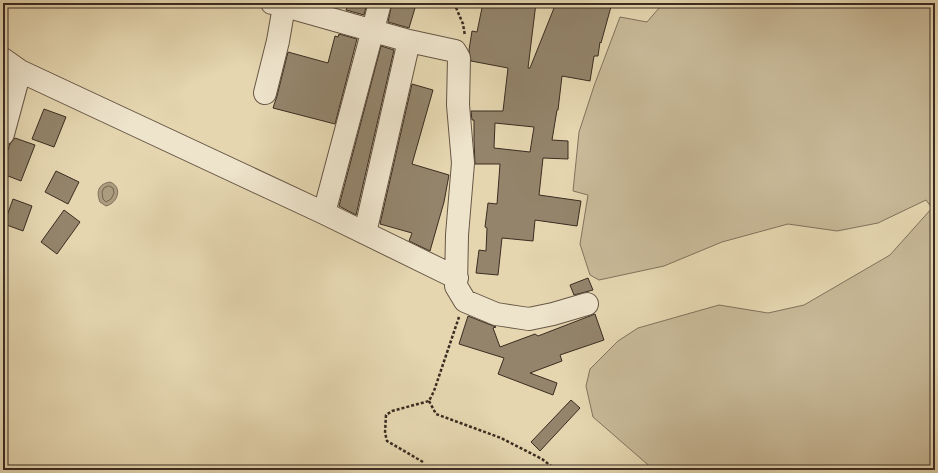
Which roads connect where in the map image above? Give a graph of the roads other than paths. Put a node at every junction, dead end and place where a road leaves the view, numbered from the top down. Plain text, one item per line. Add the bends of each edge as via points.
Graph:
1 (380, 3) edge
2 (275, 4) edge
3 (372, 30) junction
4 (409, 41) junction
5 (12, 65) edge
6 (265, 93) dead end
7 (3, 134) edge
8 (324, 213) junction
9 (365, 233) junction
10 (457, 278) junction
11 (587, 304) dead end

1 - 3 street
2 - 3 street
2 - 6 street via 283,12
3 - 4 street
3 - 8 street
4 - 9 street
4 - 10 street via 455,51 459,58 458,105 463,163 457,235
5 - 7 street
5 - 8 street
8 - 9 street
9 - 10 street
10 - 11 street via 456,286 465,301 496,314 529,319

